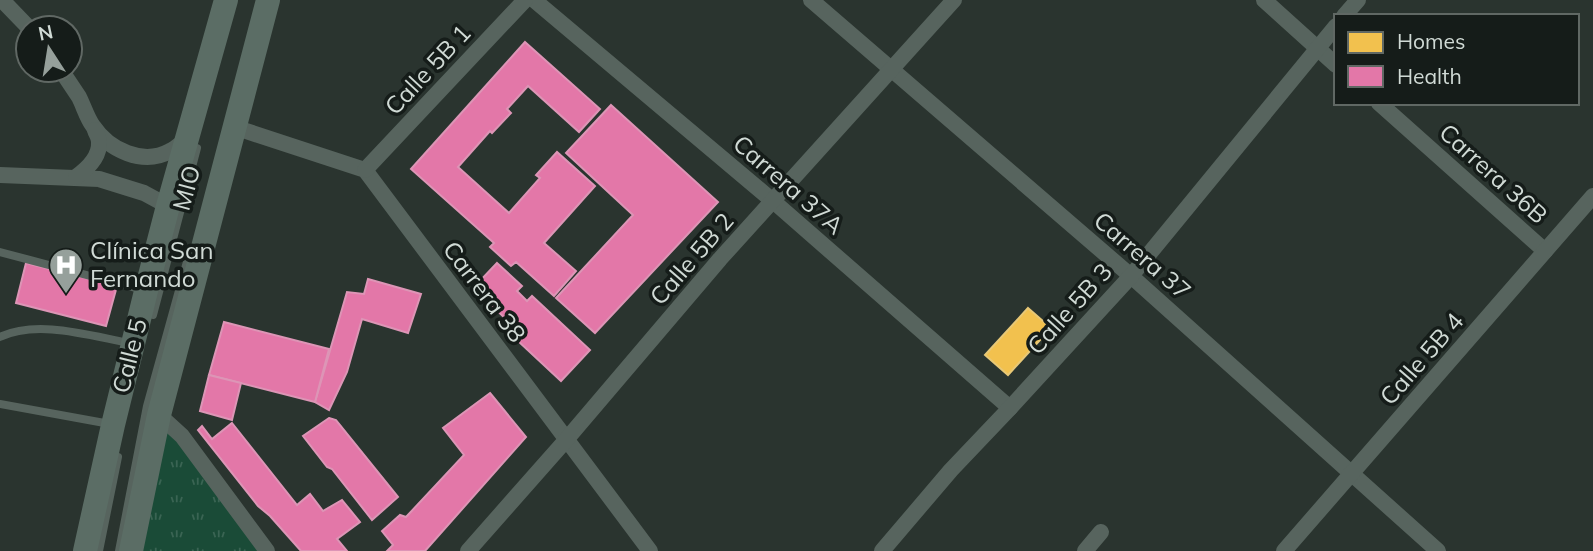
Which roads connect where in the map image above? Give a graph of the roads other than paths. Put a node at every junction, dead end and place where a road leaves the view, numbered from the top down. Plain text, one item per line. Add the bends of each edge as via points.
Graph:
1 (2, 0) edge
2 (226, 0) edge
3 (268, 0) edge
4 (525, 0) edge
5 (534, 0) edge
6 (811, 0) edge
7 (954, 0) edge
8 (1264, 0) edge
9 (1359, 0) edge
10 (16, 14) edge
11 (1347, 14) edge
12 (1334, 28) edge
13 (1316, 47) junction
14 (1334, 63) edge
15 (892, 70) junction
16 (70, 84) edge
17 (1381, 105) edge
18 (93, 126) junction
19 (234, 127) junction
20 (194, 136) junction
21 (365, 170) junction
22 (0, 175) edge
23 (76, 177) junction
24 (1593, 196) edge
25 (773, 201) junction
26 (168, 206) junction
27 (190, 248) dead end
28 (1545, 251) junction
29 (0, 252) edge
30 (1130, 276) junction
31 (146, 290) junction
32 (141, 336) junction
33 (0, 337) edge
34 (0, 404) edge
35 (1010, 408) junction
36 (159, 415) junction
37 (117, 435) junction
38 (566, 440) junction
39 (1351, 475) junction
40 (1101, 531) dead end
41 (85, 551) edge
42 (99, 551) edge
43 (118, 551) edge
44 (131, 551) edge
45 (267, 551) edge
46 (468, 551) edge
47 (650, 551) edge
48 (882, 551) edge
49 (1085, 551) edge
50 (1284, 551) edge
51 (1438, 551) edge

1 - 10 street
2 - 20 main road, Calle 5
3 - 19 main road, Calle 5
4 - 21 street, Calle 5B 1
5 - 25 street, Carrera 37A
6 - 15 street, Carrera 37
7 - 15 street, Calle 5B 2
8 - 13 street
9 - 11 street
12 - 13 street, Calle 5B 3
13 - 14 street
13 - 30 street, Calle 5B 3
15 - 25 street, Calle 5B 2
15 - 30 street, Carrera 37
16 - 18 street
17 - 28 street, Carrera 36B
18 - 20 street via 108,142 139,156 164,154
18 - 23 street via 99,142 96,156
19 - 21 street
19 - 36 main road, Calle 5
20 - 26 main road, Calle 5
20 - 32 lane, MIO
21 - 38 street, Carrera 38
22 - 23 street
23 - 26 street via 144,192
24 - 28 street, Calle 5B 4
25 - 35 street, Carrera 37A
25 - 38 street, Calle 5B 2
26 - 31 main road, Calle 5
27 - 43 lane, MIO via 147,406
28 - 39 street, Calle 5B 4
29 - 31 lane
30 - 35 street, Calle 5B 3
30 - 39 street, Carrera 37
31 - 32 main road, Calle 5
32 - 33 lane via 32,329
32 - 37 main road, Calle 5
34 - 37 lane
35 - 48 street, Calle 5B 3
36 - 44 main road, Calle 5
36 - 45 street via 182,436
37 - 41 main road, Calle 5
37 - 42 lane
38 - 46 street, Calle 5B 2
38 - 47 street, Carrera 38
39 - 50 street, Calle 5B 4
39 - 51 street, Carrera 37
40 - 49 street

